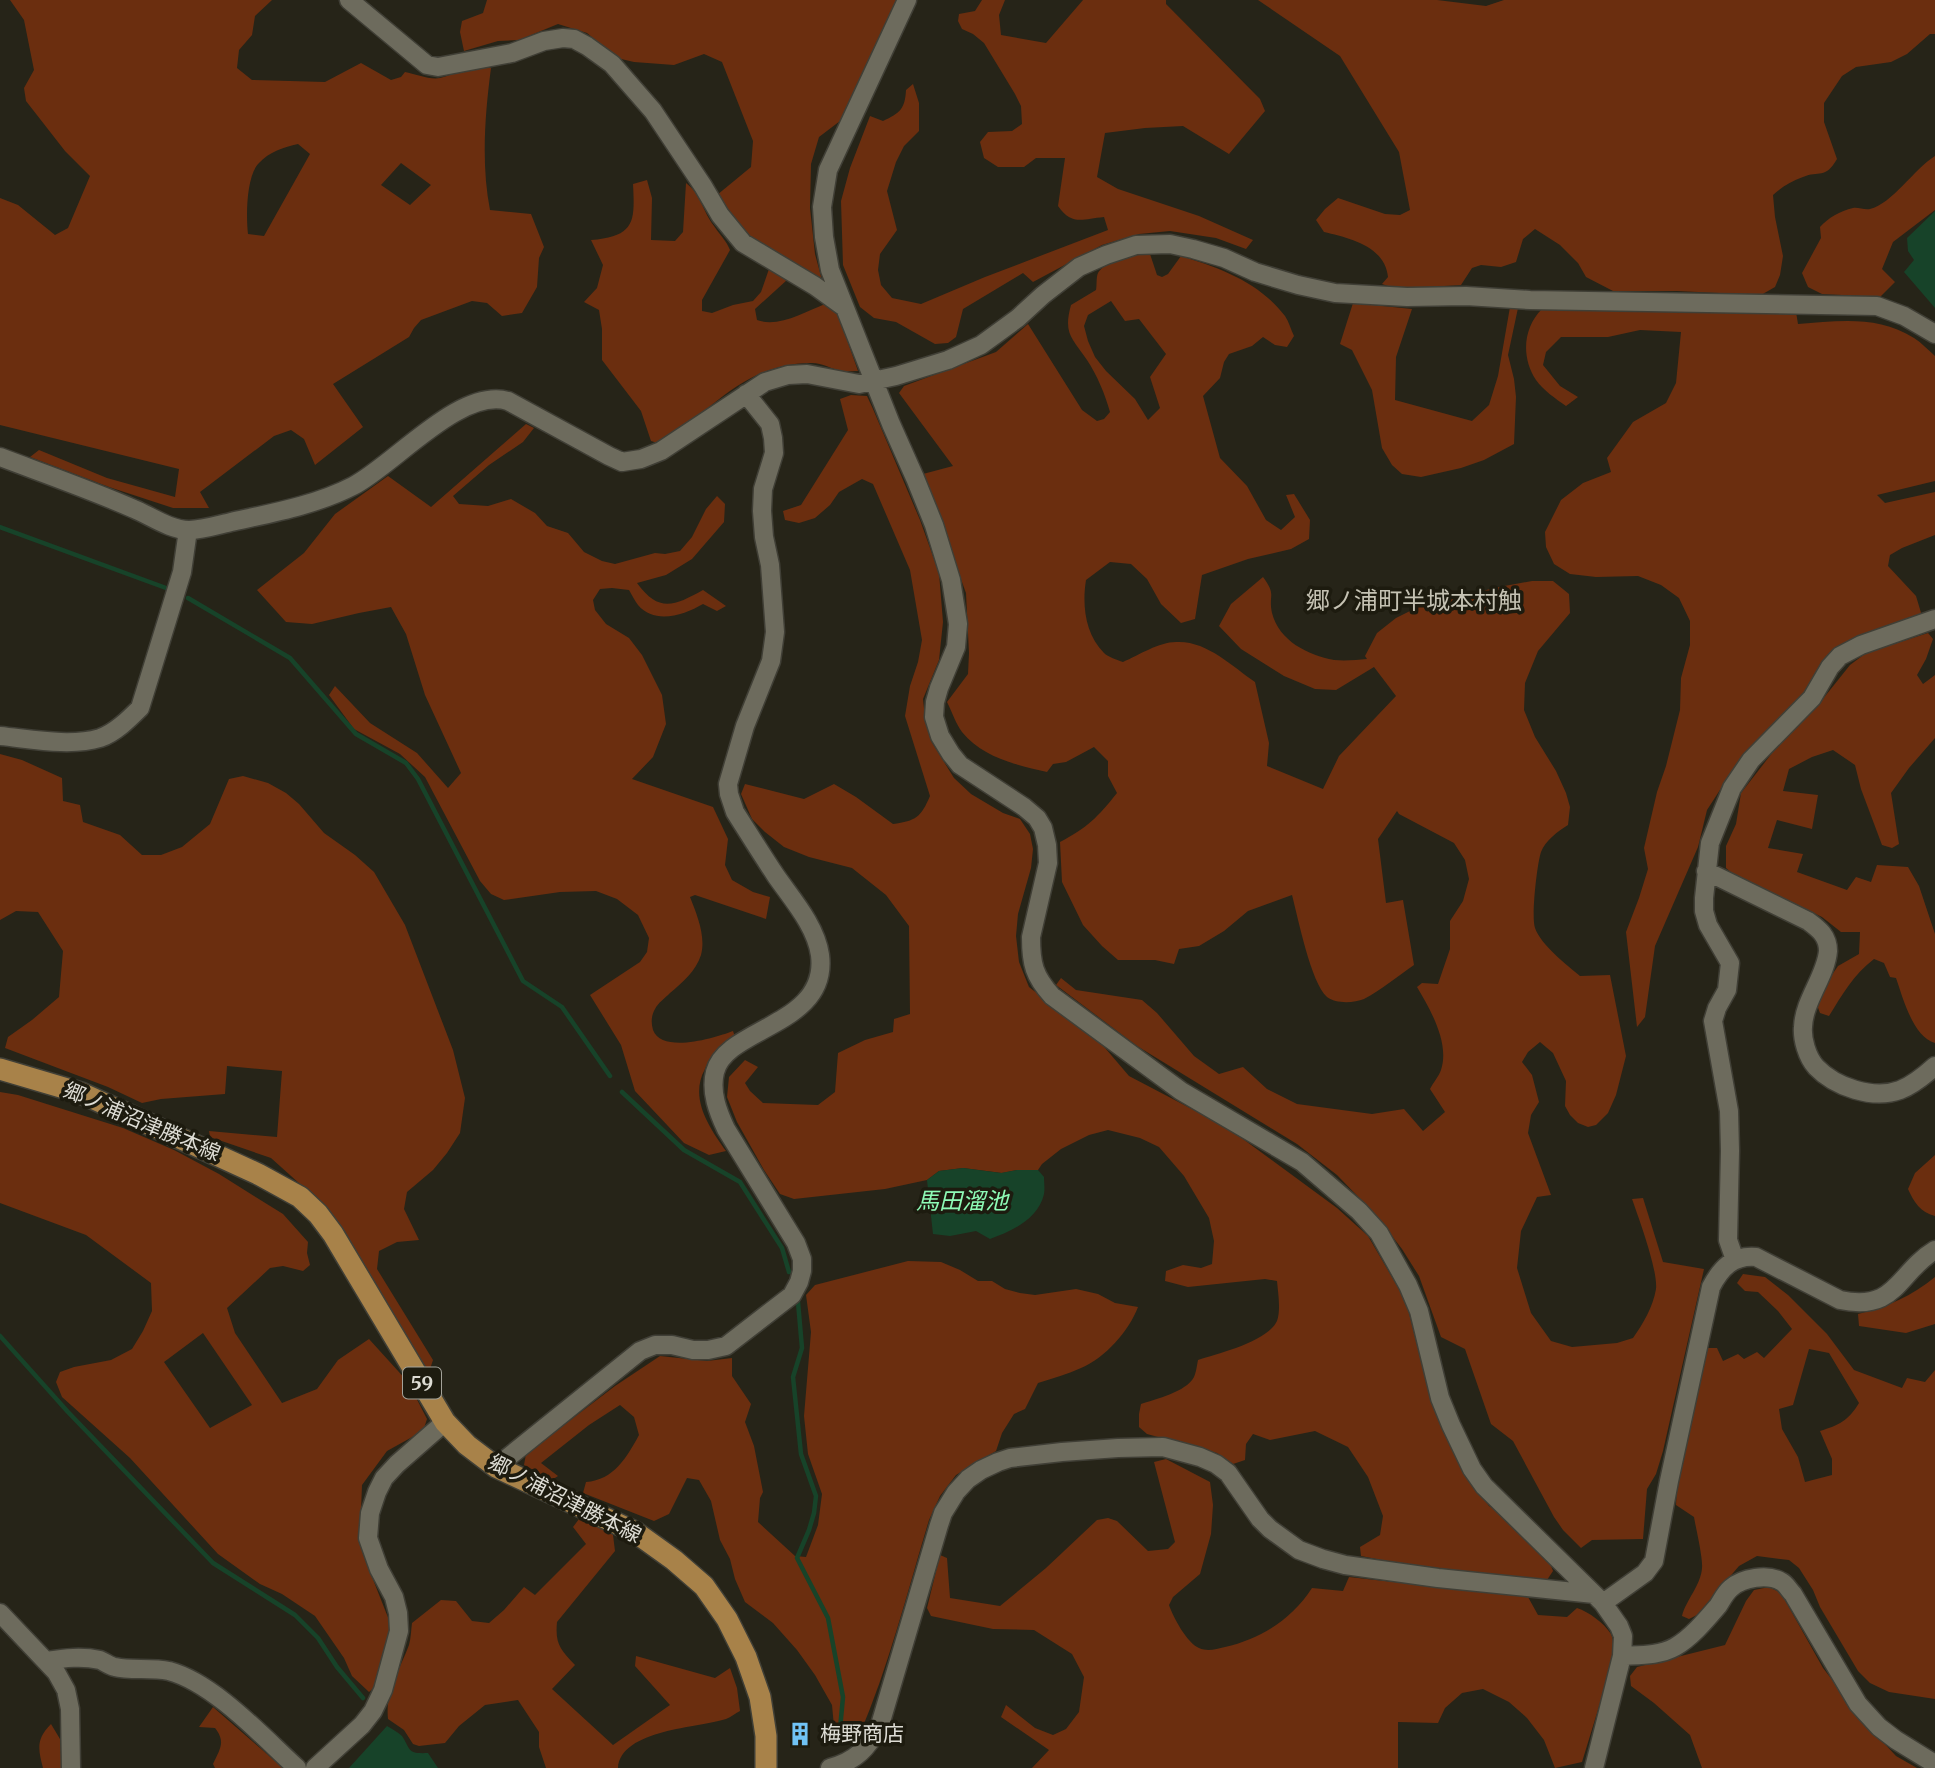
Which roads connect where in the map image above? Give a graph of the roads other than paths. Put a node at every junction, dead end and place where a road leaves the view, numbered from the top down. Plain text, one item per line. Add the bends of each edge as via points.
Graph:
1 (349, 0) edge
2 (907, 0) edge
3 (845, 307) junction
4 (1935, 334) edge
5 (874, 382) junction
6 (747, 394) junction
7 (0, 457) edge
8 (188, 530) junction
9 (1935, 619) edge
10 (0, 736) edge
11 (1706, 871) junction
12 (1935, 1066) edge
13 (0, 1069) edge
14 (1935, 1250) edge
15 (1735, 1260) junction
16 (445, 1422) junction
17 (496, 1467) junction
18 (1599, 1599) junction
19 (0, 1613) edge
20 (1622, 1656) junction
21 (46, 1661) junction
22 (1935, 1764) edge
23 (71, 1768) edge
24 (297, 1768) edge
25 (315, 1768) edge
26 (766, 1768) edge
27 (772, 1768) edge
28 (830, 1768) edge
29 (1594, 1768) edge

1 - 3 street via 427,65 438,67 512,53 563,38 587,46 612,64 653,111 743,243
2 - 3 street via 828,170 822,207 824,237 830,270
3 - 5 street
4 - 5 street via 1877,306 1335,293 1255,272 1193,249 1136,245 1079,267 981,345
5 - 6 street via 788,374
5 - 18 street via 934,525 951,580 958,624 956,647 935,702 940,736 960,765 1024,807 1043,828 1048,863 1031,937 1035,974 1052,996 1181,1090 1302,1163 1379,1233 1419,1311 1440,1398 1472,1469
6 - 8 street via 661,451 622,461 508,401 486,399 467,406 357,484 332,496
6 - 17 street via 770,424 773,438 762,511 775,632 771,661 745,726 729,794 735,812 807,921 820,954 820,967 813,991 787,1018 725,1055 715,1070 713,1093 726,1129 796,1243 802,1271 792,1295 726,1346 693,1350 655,1345 640,1351
7 - 8 street
8 - 10 street via 182,572 140,708 102,737 67,743
9 - 11 street via 1861,645 1830,667 1812,698 1751,760 1732,788 1710,843
11 - 12 street via 1808,921 1826,938 1823,971 1803,1026 1815,1066 1834,1081 1873,1093 1899,1091
11 - 15 street via 1704,911 1730,963 1727,990 1713,1021 1730,1111 1728,1240
13 - 16 main road, 郷ノ浦沼津勝本線 / 59 via 81,1093 300,1197 333,1234
14 - 15 street via 1891,1293 1853,1303 1756,1257
15 - 18 street via 1711,1287 1654,1561 1645,1573
16 - 17 main road, 郷ノ浦沼津勝本線 / 59
16 - 25 street via 397,1464 377,1492 368,1538 394,1597 399,1631 373,1711
17 - 26 main road, 郷ノ浦沼津勝本線 / 59 via 635,1532 704,1586 727,1619 750,1667 760,1697
18 - 20 street via 1619,1626
18 - 28 street via 1323,1559 1270,1530 1228,1473 1185,1452 1163,1447 1118,1448 1010,1458 968,1479 949,1501 880,1725 856,1756
19 - 21 street
20 - 22 street via 1674,1648 1731,1588 1745,1580 1781,1581 1858,1704 1879,1727
20 - 29 street
21 - 23 street via 66,1690
21 - 24 street via 80,1657 115,1667 169,1671 217,1696
26 - 27 street

